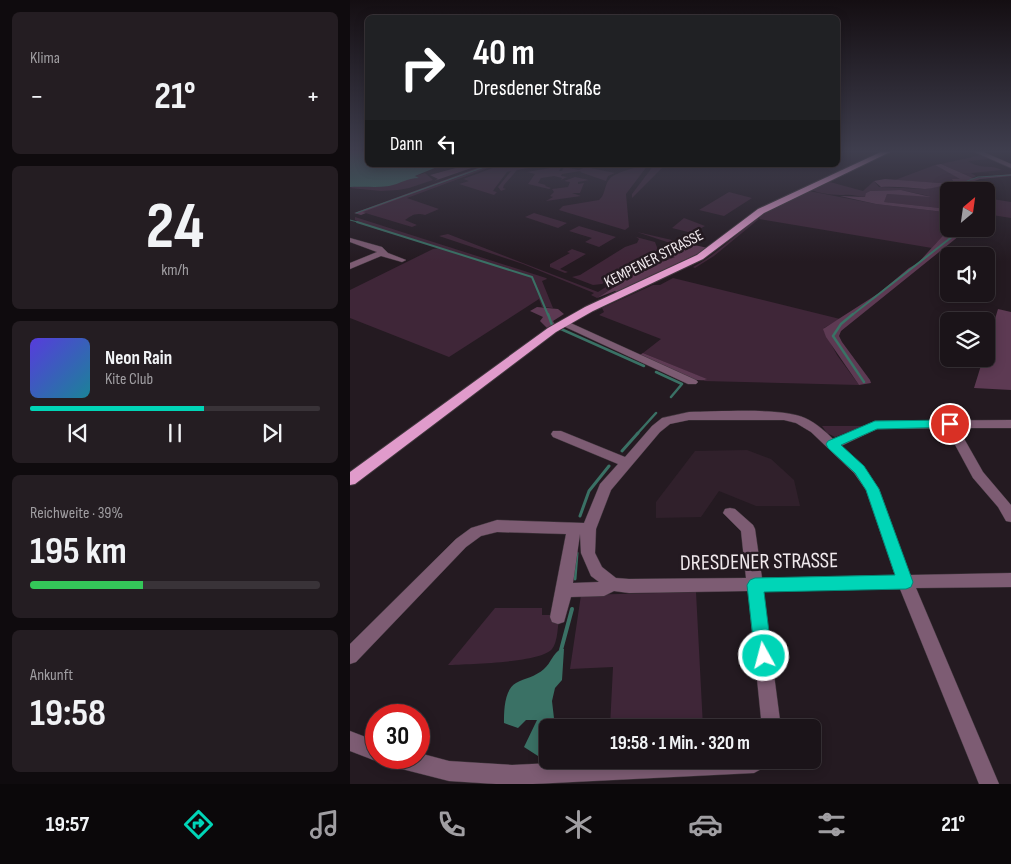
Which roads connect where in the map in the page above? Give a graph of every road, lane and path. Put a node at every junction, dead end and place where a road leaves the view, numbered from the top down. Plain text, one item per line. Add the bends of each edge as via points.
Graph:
1 (811, 188) edge
2 (351, 240) edge
3 (381, 253) junction
4 (402, 260) dead end
5 (350, 266) edge
6 (565, 322) junction
7 (692, 382) dead end
8 (950, 424) junction
9 (1011, 424) edge
10 (557, 434) dead end
11 (833, 444) junction
12 (626, 462) junction
13 (350, 480) edge
14 (730, 512) dead end
15 (1011, 517) edge
16 (582, 529) junction
17 (1011, 580) edge
18 (906, 582) junction
19 (612, 584) junction
20 (755, 585) junction
21 (564, 590) junction
22 (558, 617) dead end
23 (350, 656) edge
24 (771, 719) edge
25 (350, 741) edge
26 (365, 747) edge
27 (430, 766) edge
28 (633, 769) edge
29 (989, 784) edge

1 - 6 main road, KEMPENER STRASSE via 745,221 700,257
2 - 3 street via 379,249
3 - 4 street
3 - 5 street
6 - 7 street
6 - 13 main road, KEMPENER STRASSE
8 - 9 street
8 - 11 street via 875,425
8 - 15 street via 978,475
10 - 12 street
11 - 12 street via 800,420 784,416 689,416 666,421
11 - 18 street via 859,470 872,489
12 - 16 street via 605,488
14 - 20 street via 748,529
16 - 19 street via 596,571
16 - 21 street
16 - 23 street via 496,526 476,532 460,544
17 - 18 street, DRESDENER STRASSE
18 - 20 street, DRESDENER STRASSE
18 - 29 street
19 - 20 street, DRESDENER STRASSE
19 - 21 street, DRESDENER STRASSE via 604,589
20 - 24 street
21 - 22 street
25 - 26 street
27 - 28 street via 449,771 512,775

